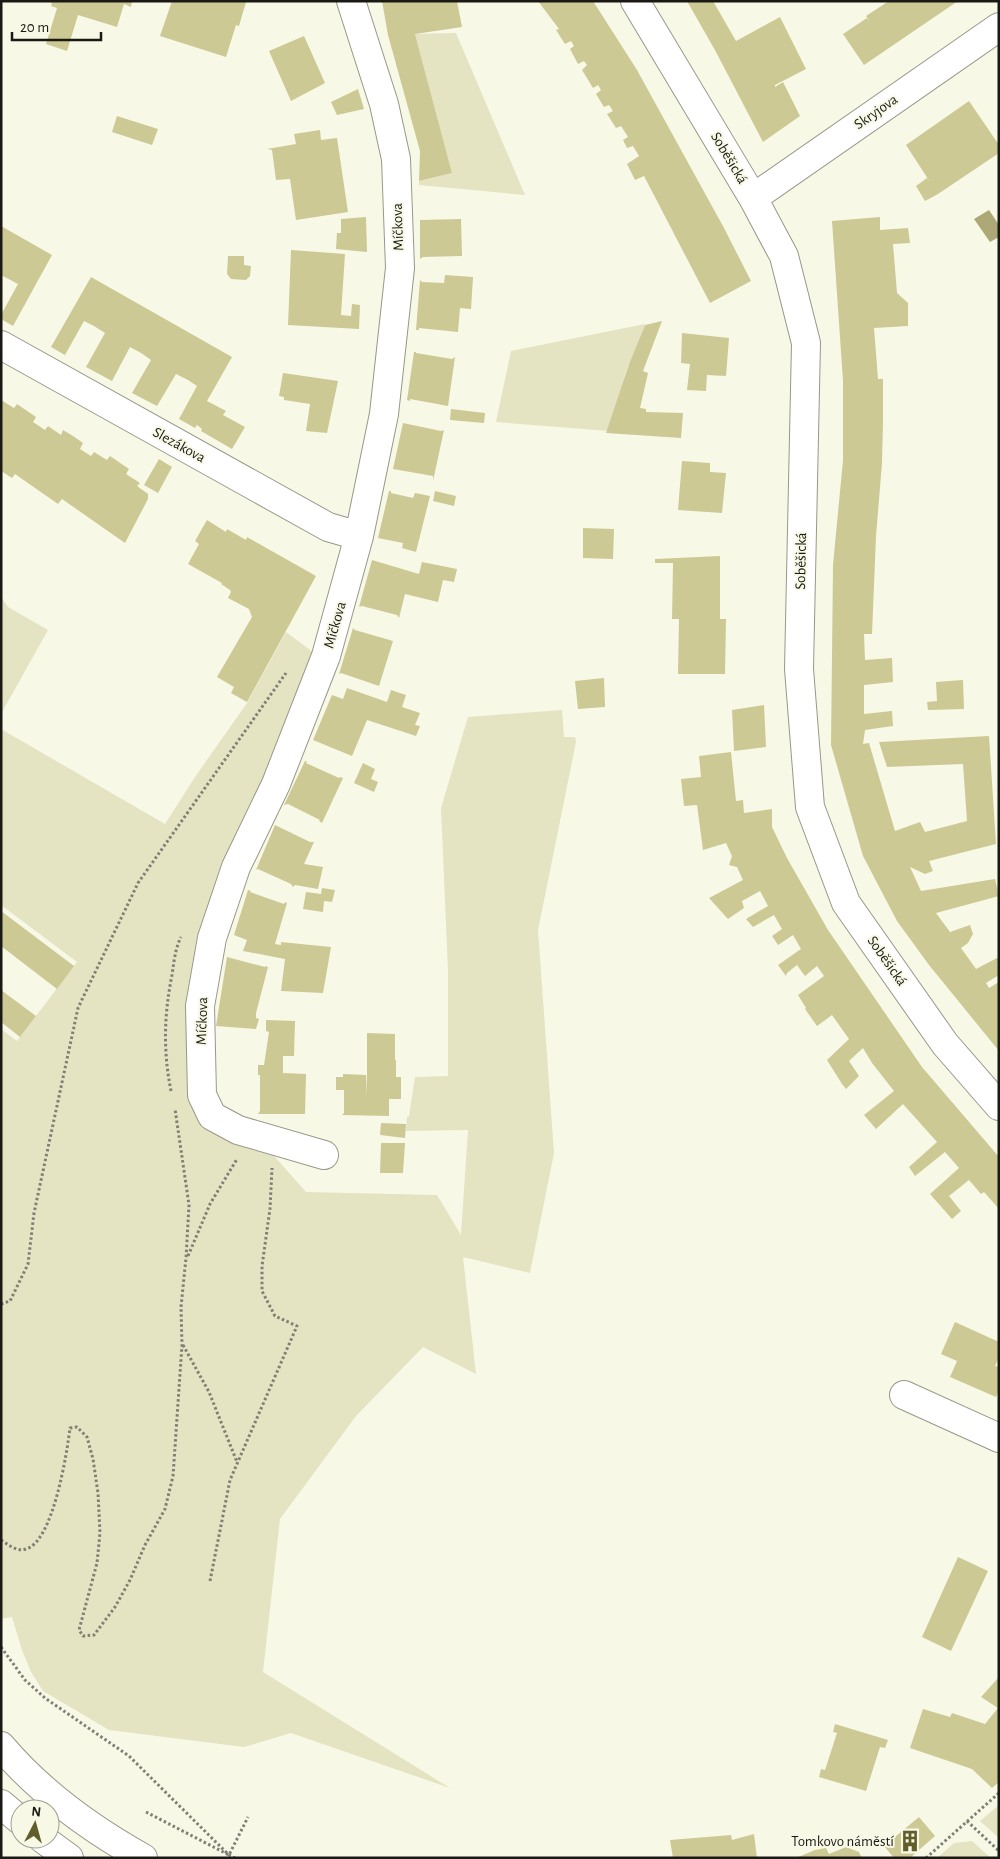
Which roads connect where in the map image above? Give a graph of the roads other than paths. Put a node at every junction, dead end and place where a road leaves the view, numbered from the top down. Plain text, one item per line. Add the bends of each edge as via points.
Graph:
1 (351, 1) edge
2 (634, 1) edge
3 (999, 27) edge
4 (753, 198) junction
5 (1, 345) edge
6 (360, 536) junction
7 (999, 1106) edge
8 (324, 1155) dead end
9 (904, 1395) dead end
10 (999, 1438) edge
11 (1, 1746) edge
12 (57, 1849) edge
13 (69, 1858) edge
14 (143, 1858) edge

1 - 6 main road, Míčkova via 384,104 396,159 400,268 384,414
2 - 4 main road, Soběšická
3 - 4 main road, Skryjova
4 - 7 main road, Soběšická via 784,256 806,343 799,669 810,807 846,903 945,1044
5 - 6 main road, Slezákova via 328,527
6 - 8 main road, Míčkova via 326,656 276,784 236,867 212,938 200,1006 202,1095 212,1116 238,1130
9 - 10 main road
11 - 14 main road via 66,1806 94,1828
12 - 13 main road

